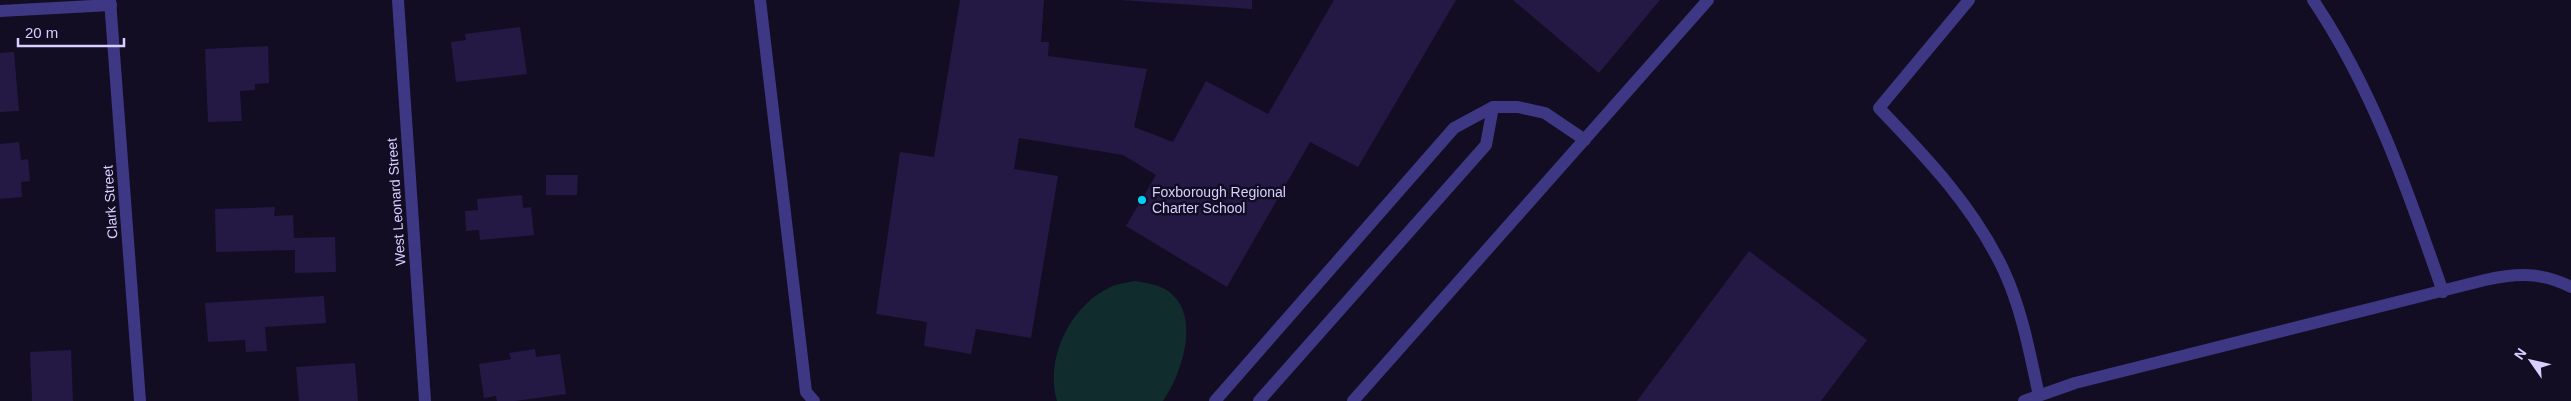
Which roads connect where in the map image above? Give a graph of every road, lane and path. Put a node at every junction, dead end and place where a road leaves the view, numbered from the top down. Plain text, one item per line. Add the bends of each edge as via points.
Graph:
1 (398, 0) edge
2 (760, 0) edge
3 (1708, 0) edge
4 (1969, 0) edge
5 (2313, 0) edge
6 (110, 2) edge
7 (0, 11) edge
8 (1493, 107) junction
9 (1585, 140) junction
10 (2571, 287) edge
11 (2443, 292) junction
12 (2039, 396) junction
13 (140, 401) edge
14 (425, 401) edge
15 (814, 401) edge
16 (1215, 401) edge
17 (1259, 401) edge
18 (1353, 401) edge
19 (2024, 401) edge

1 - 14 street, West Leonard Street
2 - 15 street via 806,392
3 - 9 street
4 - 12 street via 1879,108 1932,163 1973,216 2007,280 2023,324
5 - 11 street via 2363,87 2405,182
6 - 7 street
6 - 13 street, Clark Street
8 - 9 street via 1518,107 1545,113
8 - 16 street via 1454,128
8 - 17 street via 1486,145
9 - 18 street
10 - 11 street via 2530,274 2485,280
11 - 12 street via 2075,383
12 - 19 street

